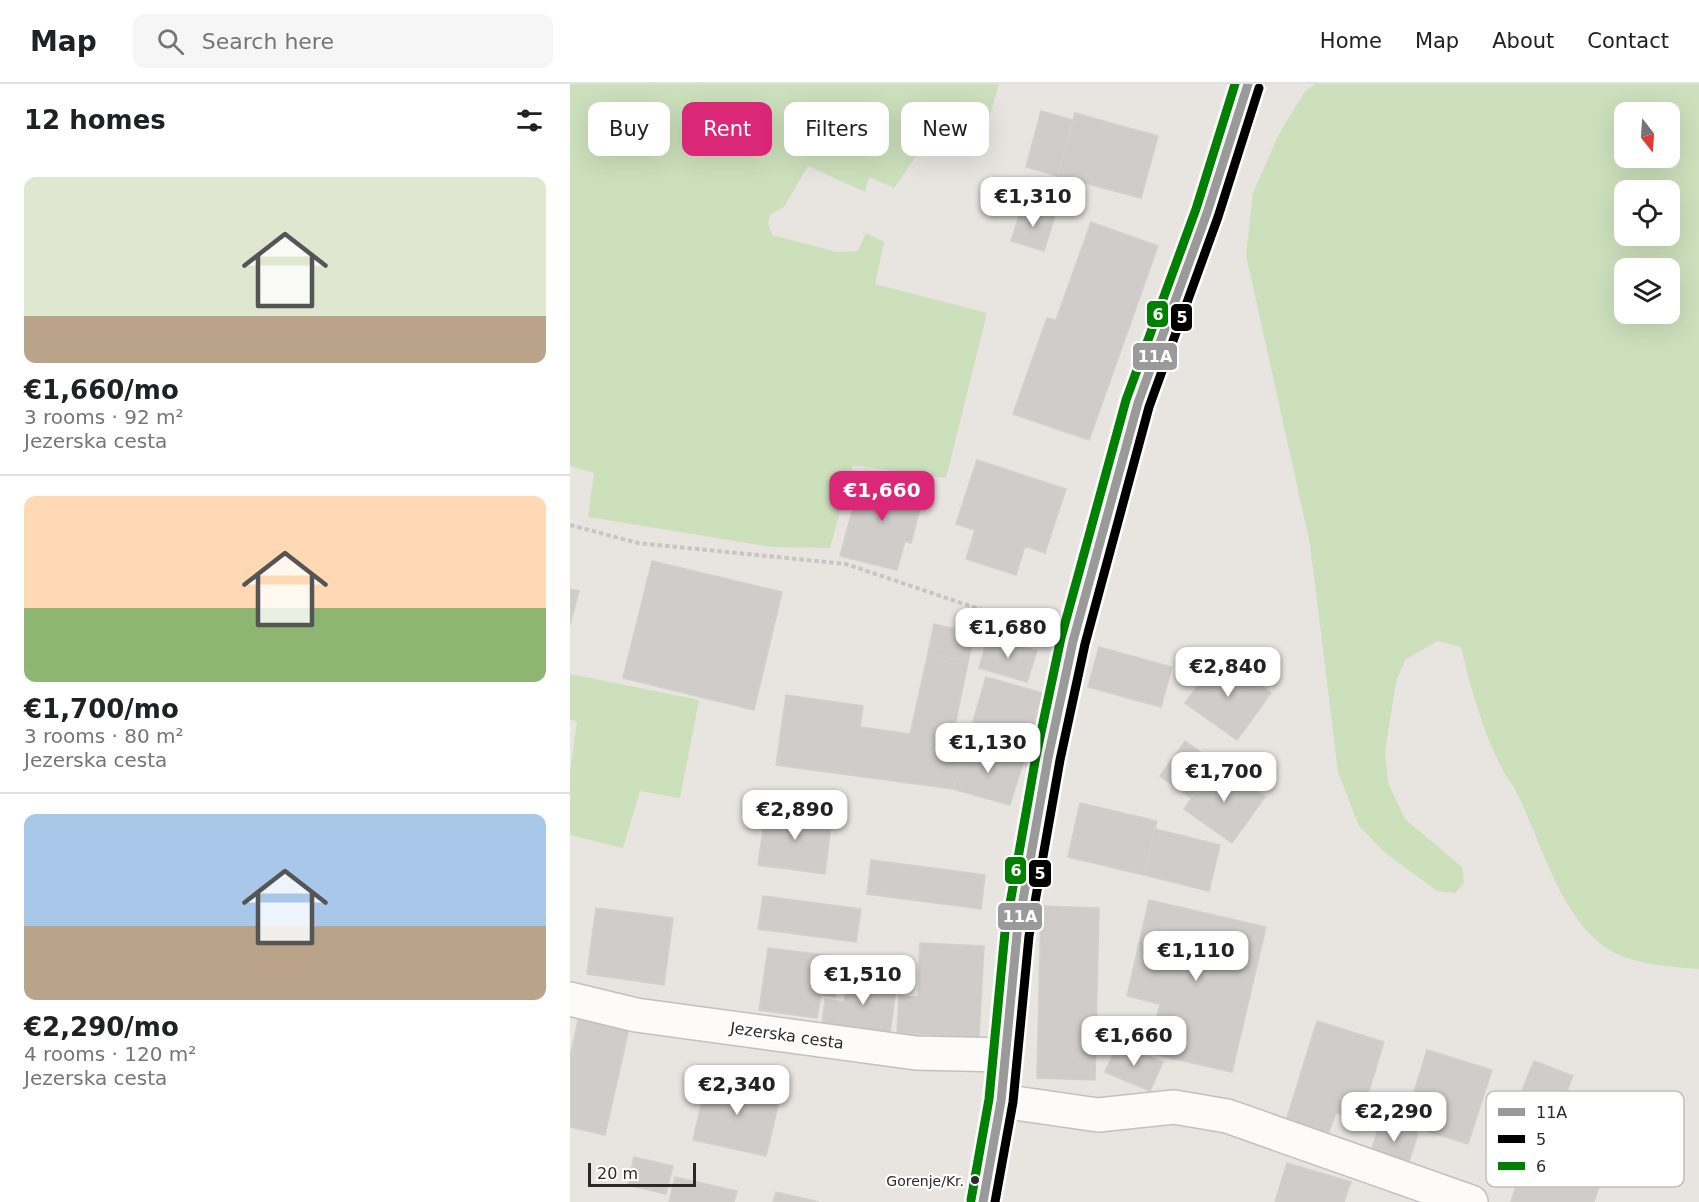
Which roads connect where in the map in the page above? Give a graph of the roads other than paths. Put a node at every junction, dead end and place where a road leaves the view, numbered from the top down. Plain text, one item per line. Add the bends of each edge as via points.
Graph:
1 (1248, 84) edge
2 (570, 999) edge
3 (1006, 1055) junction
4 (1002, 1101) junction
5 (983, 1202) edge
6 (1471, 1202) edge

1 - 3 street via 1207,213 1138,403 1073,641 1017,934
2 - 3 street, Jezerska cesta via 636,1015 916,1053
3 - 4 street
4 - 5 street
4 - 6 street via 1098,1115 1174,1107 1227,1116

